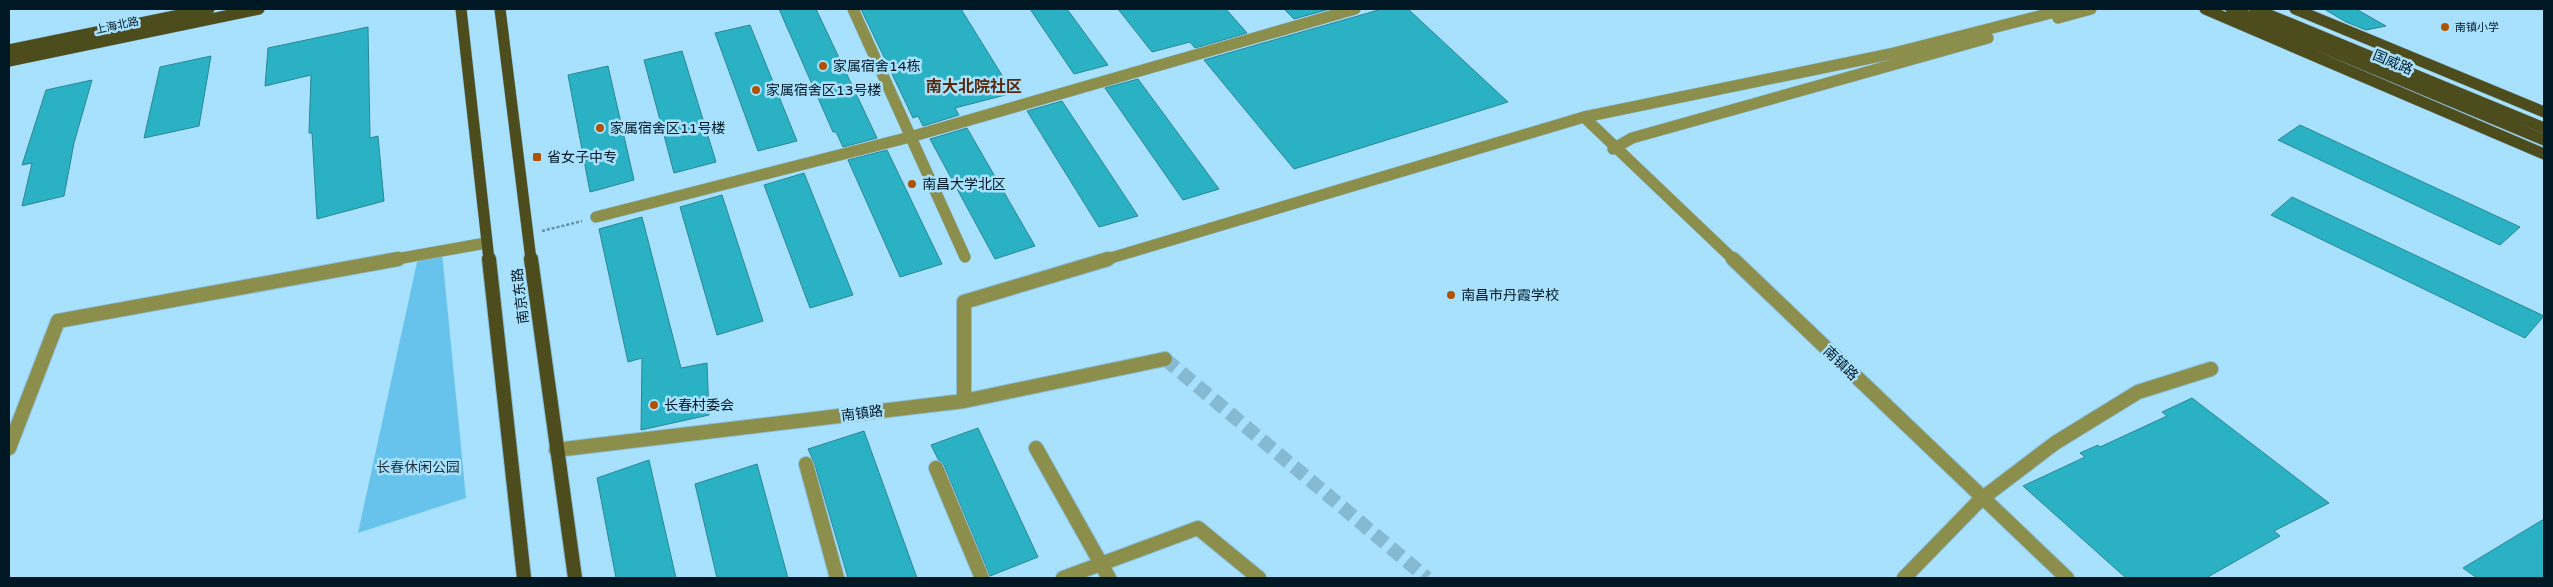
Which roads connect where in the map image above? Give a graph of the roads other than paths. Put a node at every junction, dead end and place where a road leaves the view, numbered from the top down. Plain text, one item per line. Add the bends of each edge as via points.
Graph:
1 (209, 9) edge
2 (259, 9) edge
3 (461, 9) edge
4 (500, 9) edge
5 (853, 9) edge
6 (1355, 9) edge
7 (2067, 9) edge
8 (2091, 9) edge
9 (2205, 9) edge
10 (2231, 9) edge
11 (2255, 9) edge
12 (2295, 9) edge
13 (9, 50) edge
14 (9, 60) edge
15 (2544, 112) edge
16 (1584, 118) junction
17 (2544, 128) edge
18 (910, 137) junction
19 (2544, 140) edge
20 (1614, 148) junction
21 (2544, 154) edge
22 (596, 217) road end
23 (486, 243) junction
24 (965, 257) dead end
25 (1165, 359) dead end
26 (2211, 369) dead end
27 (964, 401) junction
28 (9, 448) edge
29 (1036, 448) dead end
30 (556, 450) junction
31 (806, 464) dead end
32 (936, 468) dead end
33 (1982, 498) junction
34 (1101, 564) junction
35 (524, 578) edge
36 (575, 578) edge
37 (836, 578) edge
38 (982, 578) edge
39 (1063, 578) edge
40 (1109, 578) edge
41 (1258, 578) edge
42 (1904, 578) edge
43 (2067, 578) edge

1 - 13 main road, 上海北路
2 - 14 main road, 上海北路
3 - 23 main road, 南京东路
4 - 30 main road, 南京东路
5 - 18 street
6 - 18 street
7 - 16 street via 1890,54
8 - 20 street via 1632,138
9 - 21 main road
10 - 19 main road, 国威路
11 - 17 main road, 国威路
12 - 15 main road
16 - 20 street, 南镇路
16 - 27 street via 964,302
18 - 22 street
18 - 24 street
20 - 33 street, 南镇路
23 - 28 street via 58,321
23 - 35 main road, 南京东路
25 - 27 street, 南镇路
26 - 33 street via 2138,392 2055,444
27 - 30 street, 南镇路
29 - 34 street
30 - 36 main road, 南京东路
31 - 37 street
32 - 38 street
33 - 42 street
33 - 43 street, 南镇路
34 - 39 street
34 - 40 street
34 - 41 street via 1198,528

